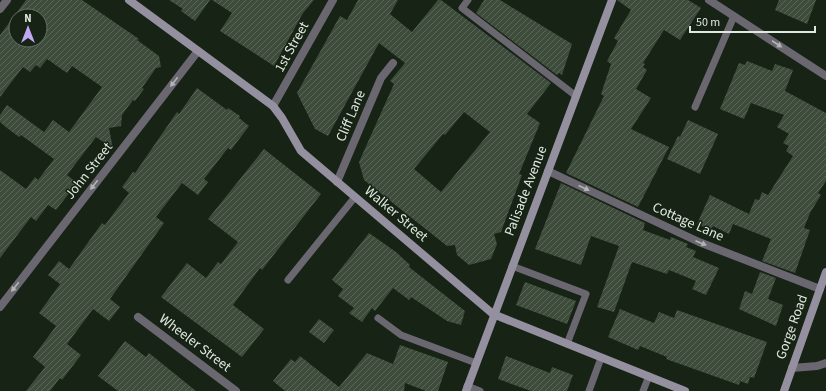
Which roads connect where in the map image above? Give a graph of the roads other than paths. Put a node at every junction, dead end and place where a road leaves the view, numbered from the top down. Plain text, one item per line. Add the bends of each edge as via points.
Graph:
1 (7, 0) edge
2 (129, 0) edge
3 (333, 0) edge
4 (468, 0) edge
5 (612, 0) edge
6 (709, 0) edge
7 (0, 9) edge
8 (734, 16) junction
9 (198, 51) junction
10 (393, 63) dead end
11 (826, 76) edge
12 (576, 96) junction
13 (273, 106) junction
14 (695, 107) dead end
15 (548, 171) junction
16 (337, 182) junction
17 (355, 197) junction
18 (512, 266) junction
19 (826, 272) edge
20 (288, 280) dead end
21 (820, 289) junction
22 (0, 307) edge
23 (493, 314) junction
24 (138, 317) dead end
25 (378, 318) dead end
26 (567, 344) junction
27 (601, 358) junction
28 (476, 363) junction
29 (826, 363) edge
30 (792, 368) junction
31 (649, 376) junction
32 (467, 389) edge
33 (236, 391) edge
34 (480, 391) edge
35 (589, 391) edge
36 (643, 391) edge
37 (686, 391) edge
38 (784, 391) edge

1 - 7 street
2 - 9 street, Walker Street
3 - 13 street, 1st Street
4 - 12 lane via 462,8
5 - 12 street, Palisade Avenue
6 - 8 street
8 -> 11 street
8 - 14 lane
9 - 13 street, Walker Street
9 -> 22 street, John Street
10 - 16 street, Cliff Lane via 380,78
12 - 15 street, Palisade Avenue
13 - 16 street, Walker Street via 301,151
15 - 18 street, Palisade Avenue
15 -> 21 street, Cottage Lane via 699,242
16 - 17 street, Walker Street
17 - 20 lane
17 - 23 street, Walker Street
18 - 23 street, Palisade Avenue
18 - 26 lane via 586,294
19 - 21 street, Gorge Road
21 - 30 street, Gorge Road
23 - 26 street, Walker Street
23 - 28 street, Palisade Avenue
24 - 33 street, Wheeler Street
25 - 28 lane via 401,335
26 - 27 street, Walker Street
27 - 31 street, Walker Street
27 - 35 lane
28 - 32 street, Palisade Avenue
29 - 30 street
30 - 38 street, Gorge Road
31 - 36 lane
31 - 37 street, Walker Street
32 - 34 lane

